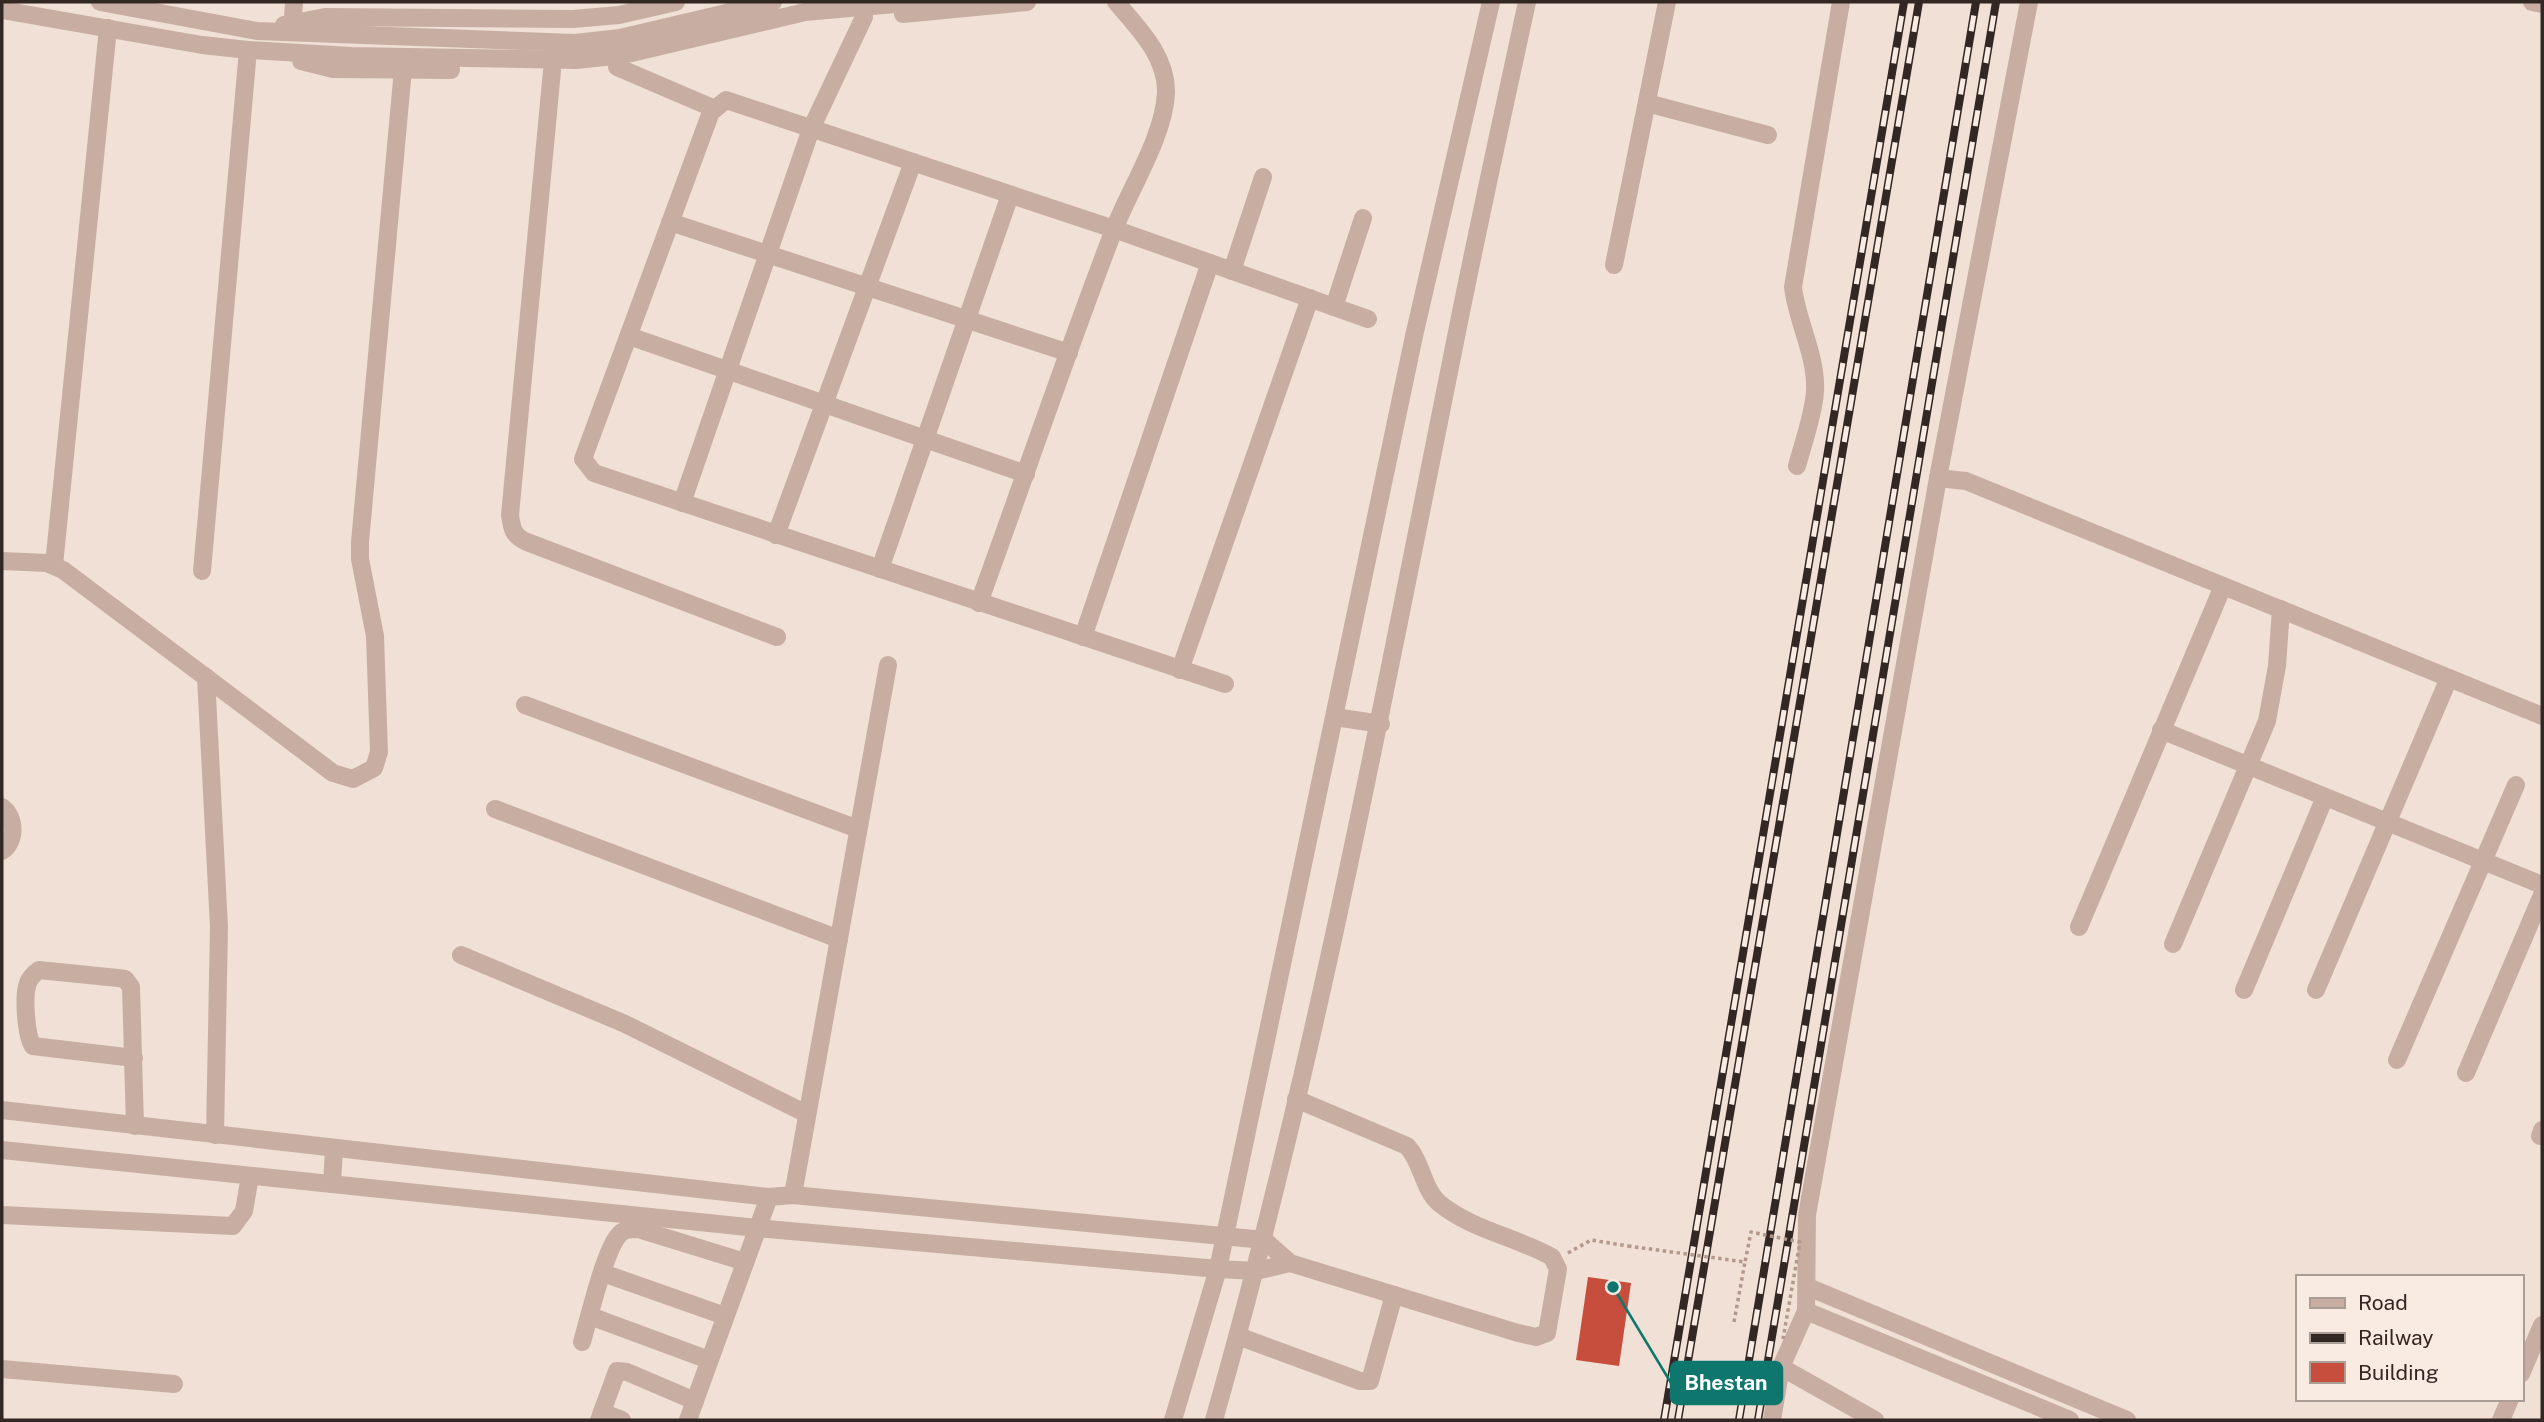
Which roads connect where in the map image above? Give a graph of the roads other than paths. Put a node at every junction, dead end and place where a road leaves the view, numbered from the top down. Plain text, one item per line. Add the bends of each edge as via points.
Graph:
1 (100, 2) edge
2 (294, 2) edge
3 (676, 2) edge
4 (773, 2) edge
5 (917, 2) edge
6 (1027, 2) edge
7 (1116, 2) edge
8 (1491, 2) edge
9 (1527, 2) edge
10 (1667, 2) edge
11 (1841, 2) edge
12 (2029, 2) edge
13 (2532, 2) edge
14 (994, 3) edge
15 (2542, 4) edge
16 (2, 10) edge
17 (864, 18) junction
18 (107, 28) junction
19 (292, 28) junction
20 (253, 50) junction
21 (575, 51) junction
22 (617, 67) junction
23 (404, 69) junction
24 (552, 71) junction
25 (1647, 103) junction
26 (715, 109) junction
27 (811, 128) junction
28 (1768, 135) dead end
29 (913, 162) junction
30 (1263, 177) dead end
31 (1010, 195) junction
32 (1363, 218) dead end
33 (670, 222) junction
34 (1114, 229) junction
35 (768, 254) junction
36 (1210, 263) junction
37 (1614, 265) dead end
38 (1232, 271) junction
39 (867, 287) junction
40 (1310, 298) junction
41 (1334, 307) junction
42 (1368, 319) dead end
43 (967, 320) junction
44 (629, 335) junction
45 (1069, 353) junction
46 (728, 370) junction
47 (824, 404) junction
48 (925, 439) junction
49 (1797, 466) dead end
50 (1026, 474) junction
51 (1938, 478) junction
52 (682, 502) junction
53 (776, 534) junction
54 (2, 561) edge
55 (54, 565) junction
56 (880, 569) junction
57 (202, 571) dead end
58 (2223, 586) junction
59 (979, 603) junction
60 (2281, 610) junction
61 (777, 637) dead end
62 (1083, 638) junction
63 (888, 665) dead end
64 (1180, 670) junction
65 (206, 677) junction
66 (2449, 678) junction
67 (1225, 684) dead end
68 (525, 705) dead end
69 (2542, 716) edge
70 (1335, 717) junction
71 (1381, 724) junction
72 (2161, 730) junction
73 (2249, 766) junction
74 (2516, 785) dead end
75 (2325, 797) junction
76 (2, 807) edge
77 (495, 809) dead end
78 (2389, 823) junction
79 (858, 829) junction
80 (2, 851) edge
81 (2482, 860) junction
82 (2542, 885) edge
83 (2542, 895) edge
84 (2079, 927) dead end
85 (839, 939) junction
86 (2173, 944) dead end
87 (461, 955) dead end
88 (2244, 990) dead end
89 (2316, 990) dead end
90 (134, 1058) junction
91 (2397, 1060) dead end
92 (2466, 1073) dead end
93 (1296, 1099) junction
94 (2, 1110) edge
95 (807, 1114) junction
96 (135, 1126) junction
97 (215, 1135) junction
98 (334, 1149) junction
99 (2, 1150) edge
100 (250, 1176) junction
101 (332, 1184) junction
102 (793, 1195) junction
103 (769, 1197) junction
104 (2, 1215) edge
105 (757, 1228) junction
106 (1225, 1237) junction
107 (1264, 1240) junction
108 (745, 1262) junction
109 (1290, 1263) junction
110 (1218, 1269) junction
111 (1256, 1271) junction
112 (603, 1273) junction
113 (1808, 1287) junction
114 (1394, 1294) junction
115 (1806, 1311) junction
116 (590, 1315) junction
117 (725, 1316) junction
118 (2542, 1325) edge
119 (1238, 1336) junction
120 (582, 1342) dead end
121 (709, 1360) junction
122 (1782, 1367) junction
123 (2, 1369) edge
124 (2523, 1369) edge
125 (174, 1384) dead end
126 (695, 1401) junction
127 (2509, 1401) edge
128 (600, 1416) edge
129 (622, 1420) edge
130 (688, 1420) edge
131 (1173, 1420) edge
132 (1214, 1420) edge
133 (1772, 1420) edge
134 (1875, 1420) edge
135 (2070, 1420) edge
136 (2127, 1420) edge
137 (2501, 1420) edge

1 - 19 street via 257,31
2 - 19 street
3 - 19 street via 619,15 573,19 325,17
4 - 21 street
5 - 21 street via 805,12 623,55
6 - 14 street
7 - 34 street via 1150,42 1166,90 1164,114
8 - 70 street via 1414,336
9 - 71 street via 1453,349
10 - 25 street
11 - 49 street via 1793,287 1815,392
12 - 51 street
13 - 15 street
14 - 17 street
16 - 18 street
17 - 22 street via 813,23
17 - 27 street
18 - 20 street
18 - 55 street
19 - 21 street
20 - 21 street via 351,56
20 - 23 street via 333,69
20 - 57 street
22 - 24 street
22 - 26 street
23 - 24 street
23 - 65 street via 360,542 374,636 379,752 374,768 353,779 333,773
24 - 61 street via 512,530 527,542
25 - 28 street
25 - 37 street
26 - 27 street via 726,100
26 - 33 street
27 - 29 street
27 - 35 street
29 - 31 street
29 - 39 street
30 - 38 street
31 - 34 street
31 - 43 street
32 - 41 street
33 - 35 street
33 - 44 street
34 - 36 street
34 - 45 street
35 - 39 street
35 - 46 street
36 - 38 street
36 - 62 street
38 - 40 street
39 - 43 street
39 - 47 street
40 - 41 street
40 - 64 street
41 - 42 street
43 - 45 street
43 - 48 street
44 - 46 street
44 - 52 street via 583,459 594,473
45 - 50 street
46 - 47 street
46 - 52 street
47 - 48 street
47 - 53 street
48 - 50 street
48 - 56 street
50 - 59 street
51 - 58 street via 1966,481
51 - 113 street via 1807,1215
52 - 53 street
53 - 56 street
54 - 55 street
55 - 65 street
56 - 59 street
58 - 60 street
58 - 72 street
59 - 62 street
60 - 66 street
60 - 73 street via 2267,721
62 - 64 street
63 - 79 street
64 - 67 street
65 - 97 street via 219,927
66 - 69 street
66 - 78 street
68 - 79 street
70 - 71 street
70 - 106 street
71 - 93 street
72 - 73 street
72 - 84 street
73 - 75 street
73 - 86 street
74 - 81 street
75 - 78 street
75 - 88 street
76 - 80 street via 12,824 9,844
77 - 85 street
78 - 81 street
78 - 89 street
79 - 85 street
81 - 82 street
81 - 91 street
83 - 92 street
85 - 95 street
87 - 95 street via 623,1023
90 - 90 street via 131,987 125,979 39,970 32,975 27,984 28,1038 33,1046
90 - 96 street
93 - 107 street
93 - 114 street via 1407,1146 1439,1202 1495,1234 1552,1257 1558,1269 1550,1325 1547,1333 1536,1337
94 - 96 street
95 - 102 street
96 - 97 street
97 - 98 street
98 - 101 street
98 - 103 street
99 - 100 street
100 - 101 street
100 - 104 street via 244,1211 233,1226
101 - 105 street
102 - 103 street
102 - 106 street
103 - 105 street
105 - 108 street
105 - 110 street
106 - 107 street
106 - 110 street
107 - 109 street
107 - 111 street
108 - 112 street via 638,1229 625,1230 617,1236
108 - 117 street
109 - 111 street
109 - 114 street
110 - 111 street
110 - 131 street
111 - 119 street
112 - 116 street
112 - 117 street
113 - 115 street
113 - 136 street
114 - 119 street via 1370,1381
115 - 122 street
115 - 135 street
116 - 120 street
116 - 121 street
117 - 121 street
118 - 124 street
119 - 132 street
121 - 126 street
122 - 133 street
122 - 134 street
123 - 125 street
126 - 128 street via 617,1371
126 - 130 street
127 - 137 street
128 - 129 street

